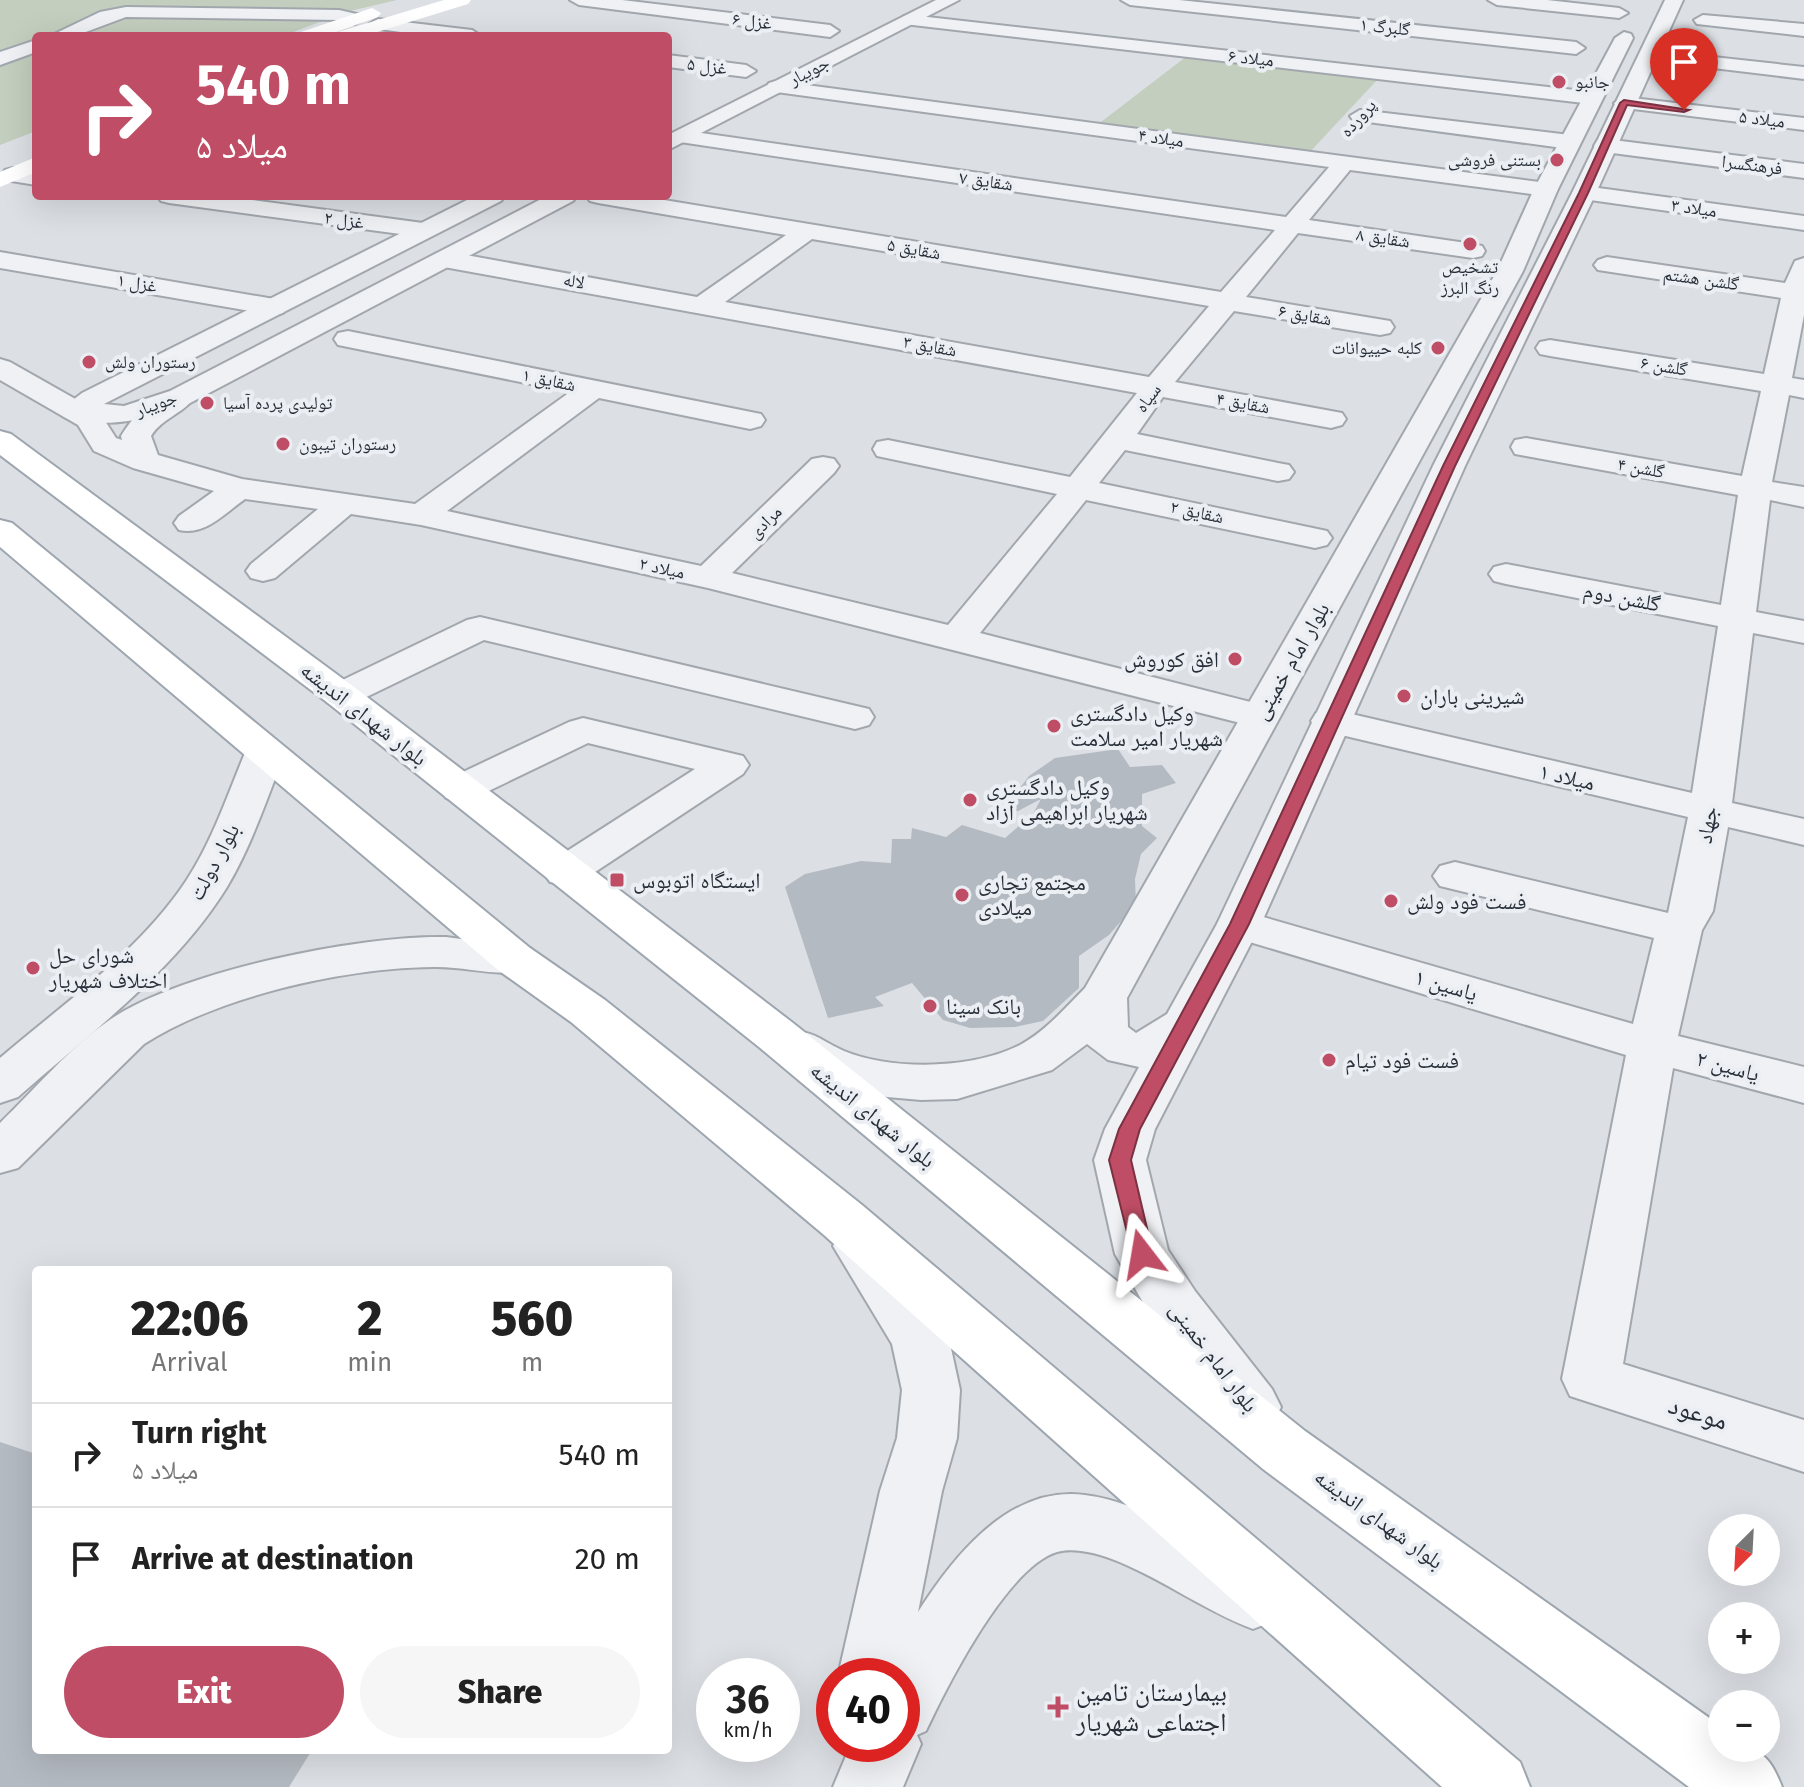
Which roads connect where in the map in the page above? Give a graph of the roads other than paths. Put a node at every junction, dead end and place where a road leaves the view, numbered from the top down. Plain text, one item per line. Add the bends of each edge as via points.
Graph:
1 (420, 0) edge
2 (462, 0) edge
3 (579, 0) edge
4 (950, 0) edge
5 (1130, 0) edge
6 (1497, 0) edge
7 (1631, 6) edge
8 (1194, 7) junction
9 (1688, 10) edge
10 (1449, 15) dead end
11 (355, 19) junction
12 (853, 19) dead end
13 (910, 20) junction
14 (378, 24) junction
15 (1804, 30) edge
16 (830, 31) junction
17 (68, 32) edge
18 (319, 32) edge
19 (356, 32) edge
20 (441, 32) edge
21 (1434, 32) junction
22 (802, 44) dead end
23 (1138, 46) junction
24 (32, 47) edge
25 (1576, 48) dead end
26 (0, 59) edge
27 (672, 61) edge
28 (1695, 61) dead end
29 (1804, 73) edge
30 (1394, 78) junction
31 (720, 84) dead end
32 (776, 87) junction
33 (1375, 99) junction
34 (1608, 100) junction
35 (988, 115) junction
36 (1360, 116) junction
37 (1537, 119) dead end
38 (1804, 124) edge
39 (962, 133) dead end
40 (674, 140) edge
41 (1588, 144) junction
42 (32, 146) edge
43 (936, 152) dead end
44 (1335, 158) junction
45 (32, 165) edge
46 (4, 170) edge
47 (911, 170) junction
48 (1804, 171) edge
49 (32, 177) edge
50 (1139, 184) dead end
51 (1565, 191) junction
52 (1082, 195) junction
53 (199, 200) edge
54 (485, 200) edge
55 (557, 200) edge
56 (622, 200) edge
57 (1119, 200) junction
58 (1061, 214) dead end
59 (1804, 223) edge
60 (1293, 225) junction
61 (423, 230) junction
62 (808, 231) junction
63 (1473, 251) dead end
64 (444, 259) junction
65 (0, 260) edge
66 (1607, 265) dead end
67 (1804, 266) edge
68 (1800, 294) edge
69 (1230, 302) junction
70 (704, 304) junction
71 (274, 307) junction
72 (1380, 327) dead end
73 (348, 339) dead end
74 (1550, 348) dead end
75 (0, 368) edge
76 (1790, 387) edge
77 (1155, 388) junction
78 (593, 389) junction
79 (180, 397) junction
80 (74, 411) junction
81 (1331, 419) dead end
82 (750, 420) dead end
83 (1118, 439) junction
84 (0, 440) edge
85 (1526, 447) dead end
86 (888, 449) dead end
87 (144, 461) junction
88 (823, 466) dead end
89 (1278, 472) dead end
90 (1079, 487) junction
91 (239, 488) junction
92 (1755, 489) junction
93 (1804, 497) edge
94 (343, 505) junction
95 (421, 515) junction
96 (191, 523) dead end
97 (2, 533) edge
98 (1315, 538) dead end
99 (263, 571) dead end
100 (1506, 574) dead end
101 (708, 578) junction
102 (1739, 620) junction
103 (1804, 632) edge
104 (957, 638) junction
105 (341, 695) junction
106 (1260, 716) junction
107 (855, 717) dead end
108 (1330, 721) junction
109 (265, 753) junction
110 (460, 789) junction
111 (1710, 811) junction
112 (1804, 832) edge
113 (565, 872) junction
114 (1455, 876) dead end
115 (1239, 924) junction
116 (1679, 930) junction
117 (514, 959) junction
118 (1103, 998) junction
119 (1189, 1022) junction
120 (776, 1035) junction
121 (1652, 1046) junction
122 (0, 1085) edge
123 (1804, 1085) edge
124 (0, 1154) edge
125 (843, 1220) junction
126 (1591, 1379) joint
127 (1804, 1446) edge
128 (1284, 1450) junction
129 (1321, 1634) junction
130 (876, 1658) edge
131 (920, 1674) edge
132 (856, 1762) edge
133 (878, 1762) edge
134 (851, 1787) edge
135 (868, 1787) edge
136 (1495, 1787) edge
137 (1747, 1787) edge

1 - 11 main road
2 - 14 main road
3 - 16 street, غزل ۶
4 - 13 street, جویبار
5 - 8 street, گلبرگ ۱
6 - 7 street
7 - 34 street, بلوار امام خمینی
8 - 21 street, گلبرگ ۱
8 - 23 street
9 - 15 street
9 - 34 street, بلوار امام خمینی
10 - 21 street, پرورده
11 - 17 street via 126,12
11 - 18 main road
12 - 16 street, جویبار
13 - 23 street, میلاد ۶
13 - 32 street, جویبار
14 - 19 main road
14 - 20 street
16 - 22 street, جویبار
21 - 25 street, گلبرگ ۱
21 - 30 street, پرورده
23 - 30 street, میلاد ۶
24 - 26 street
27 - 31 street, غزل ۵ via 753,68
28 - 29 street
30 - 33 street, پرورده
30 - 34 street, میلاد ۶
32 - 35 street, میلاد ۴
32 - 40 street, جویبار
33 - 36 street, پرورده
33 - 37 street
34 - 38 street, میلاد ۵
34 - 41 street, بلوار امام خمینی
35 - 39 street
35 - 44 street, میلاد ۴
36 - 41 street, فرهنگسرا
36 - 44 street, پرورده
40 - 47 street, شقایق ۷
41 - 48 street, فرهنگسرا
41 - 51 street, بلوار امام خمینی
42 - 46 main road
43 - 47 street
44 - 51 street, میلاد ۴
44 - 60 street, سپاه
45 - 46 main road
46 - 49 street
47 - 52 street, شقایق ۷
50 - 57 street
51 - 59 street, میلاد ۳
51 - 106 street, بلوار امام خمینی via 1502,285
51 - 108 street, بلوار امام خمینی via 1449,466
52 - 57 street, شقایق ۷
52 - 58 street
53 - 61 street, غزل ۲
54 - 61 street, جویبار
55 - 64 street, جویبار
56 - 62 street, شقایق ۵
57 - 60 street, شقایق ۷
60 - 63 street, شقایق ۸
60 - 69 street, سپاه
61 - 71 street, جویبار
62 - 69 street, شقایق ۵
62 - 70 street
64 - 70 street, لاله
64 - 79 street, جویبار
65 - 71 street, غزل ۱
66 - 68 street, گلشن هشتم
67 - 68 street, جهاد
68 - 76 street, جهاد
69 - 72 street, شقایق ۶
69 - 77 street, سپاه
70 - 77 street, شقایق ۳
71 - 80 street, جویبار
73 - 78 street, شقایق ۱
74 - 76 street, گلشن ۶
75 - 80 street
76 - 92 street, جهاد
77 - 81 street, شقایق ۴
77 - 83 street, سپاه
78 - 82 street, شقایق ۱
78 - 95 street
79 - 80 street, جویبار via 126,415
79 - 87 street via 145,421 136,436
80 - 87 street, میلاد ۲ via 89,419 105,444
83 - 89 street
83 - 90 street, سپاه
84 - 105 main road, بلوار شهدای اندیشه
85 - 92 street, گلشن ۴
86 - 90 street
87 - 91 street, میلاد ۲
88 - 101 street, مرادی
90 - 98 street, شقایق ۲
90 - 104 street, سپاه
91 - 94 street, میلاد ۲
91 - 96 street
92 - 93 street, گلشن ۴
92 - 102 street, جهاد
94 - 95 street, میلاد ۲
94 - 99 street
95 - 101 street, میلاد ۲
97 - 109 main road
100 - 102 street, گلشن دوم
101 - 104 street, میلاد ۲
102 - 103 street, گلشن دوم
102 - 111 street, جهاد
104 - 106 street, میلاد ۲
105 - 107 street via 480,628
105 - 110 main road, بلوار شهدای اندیشه
106 - 118 street, بلوار امام خمینی
108 - 111 street, میلاد ۱
108 - 115 street, بلوار امام خمینی
109 - 117 main road
109 - 122 street, بلوار دولت via 222,854 192,906
110 - 113 main road, بلوار شهدای اندیشه
110 - 113 street via 583,730 729,765
111 - 112 street, میلاد ۱
111 - 116 street, جهاد via 1691,911
113 - 120 main road, بلوار شهدای اندیشه
114 - 116 street
115 - 119 street, بلوار امام خمینی
115 - 121 street, یاسین ۱
116 - 121 street, جهاد
117 - 124 street via 425,952 351,960 195,998 128,1031
117 - 125 main road via 588,1011
118 - 119 street via 1104,1032 1124,1049 1157,1045
118 - 120 street, بلوار امام خمینی via 1062,1040 1035,1058 957,1081 921,1082 830,1065
119 - 128 street, بلوار امام خمینی via 1130,1129 1120,1160 1127,1194 1142,1254 1175,1307
120 - 128 main road, بلوار شهدای اندیشه
121 - 123 street, یاسین ۲
121 - 126 street, جهاد
125 - 129 main road
125 - 130 street via 920,1339 931,1390 927,1438
126 - 127 street, موعود
128 - 137 main road, بلوار شهدای اندیشه
129 - 131 street via 1116,1532 1069,1521 1028,1531 990,1566 946,1625
129 - 136 main road
132 - 134 street
133 - 135 street

